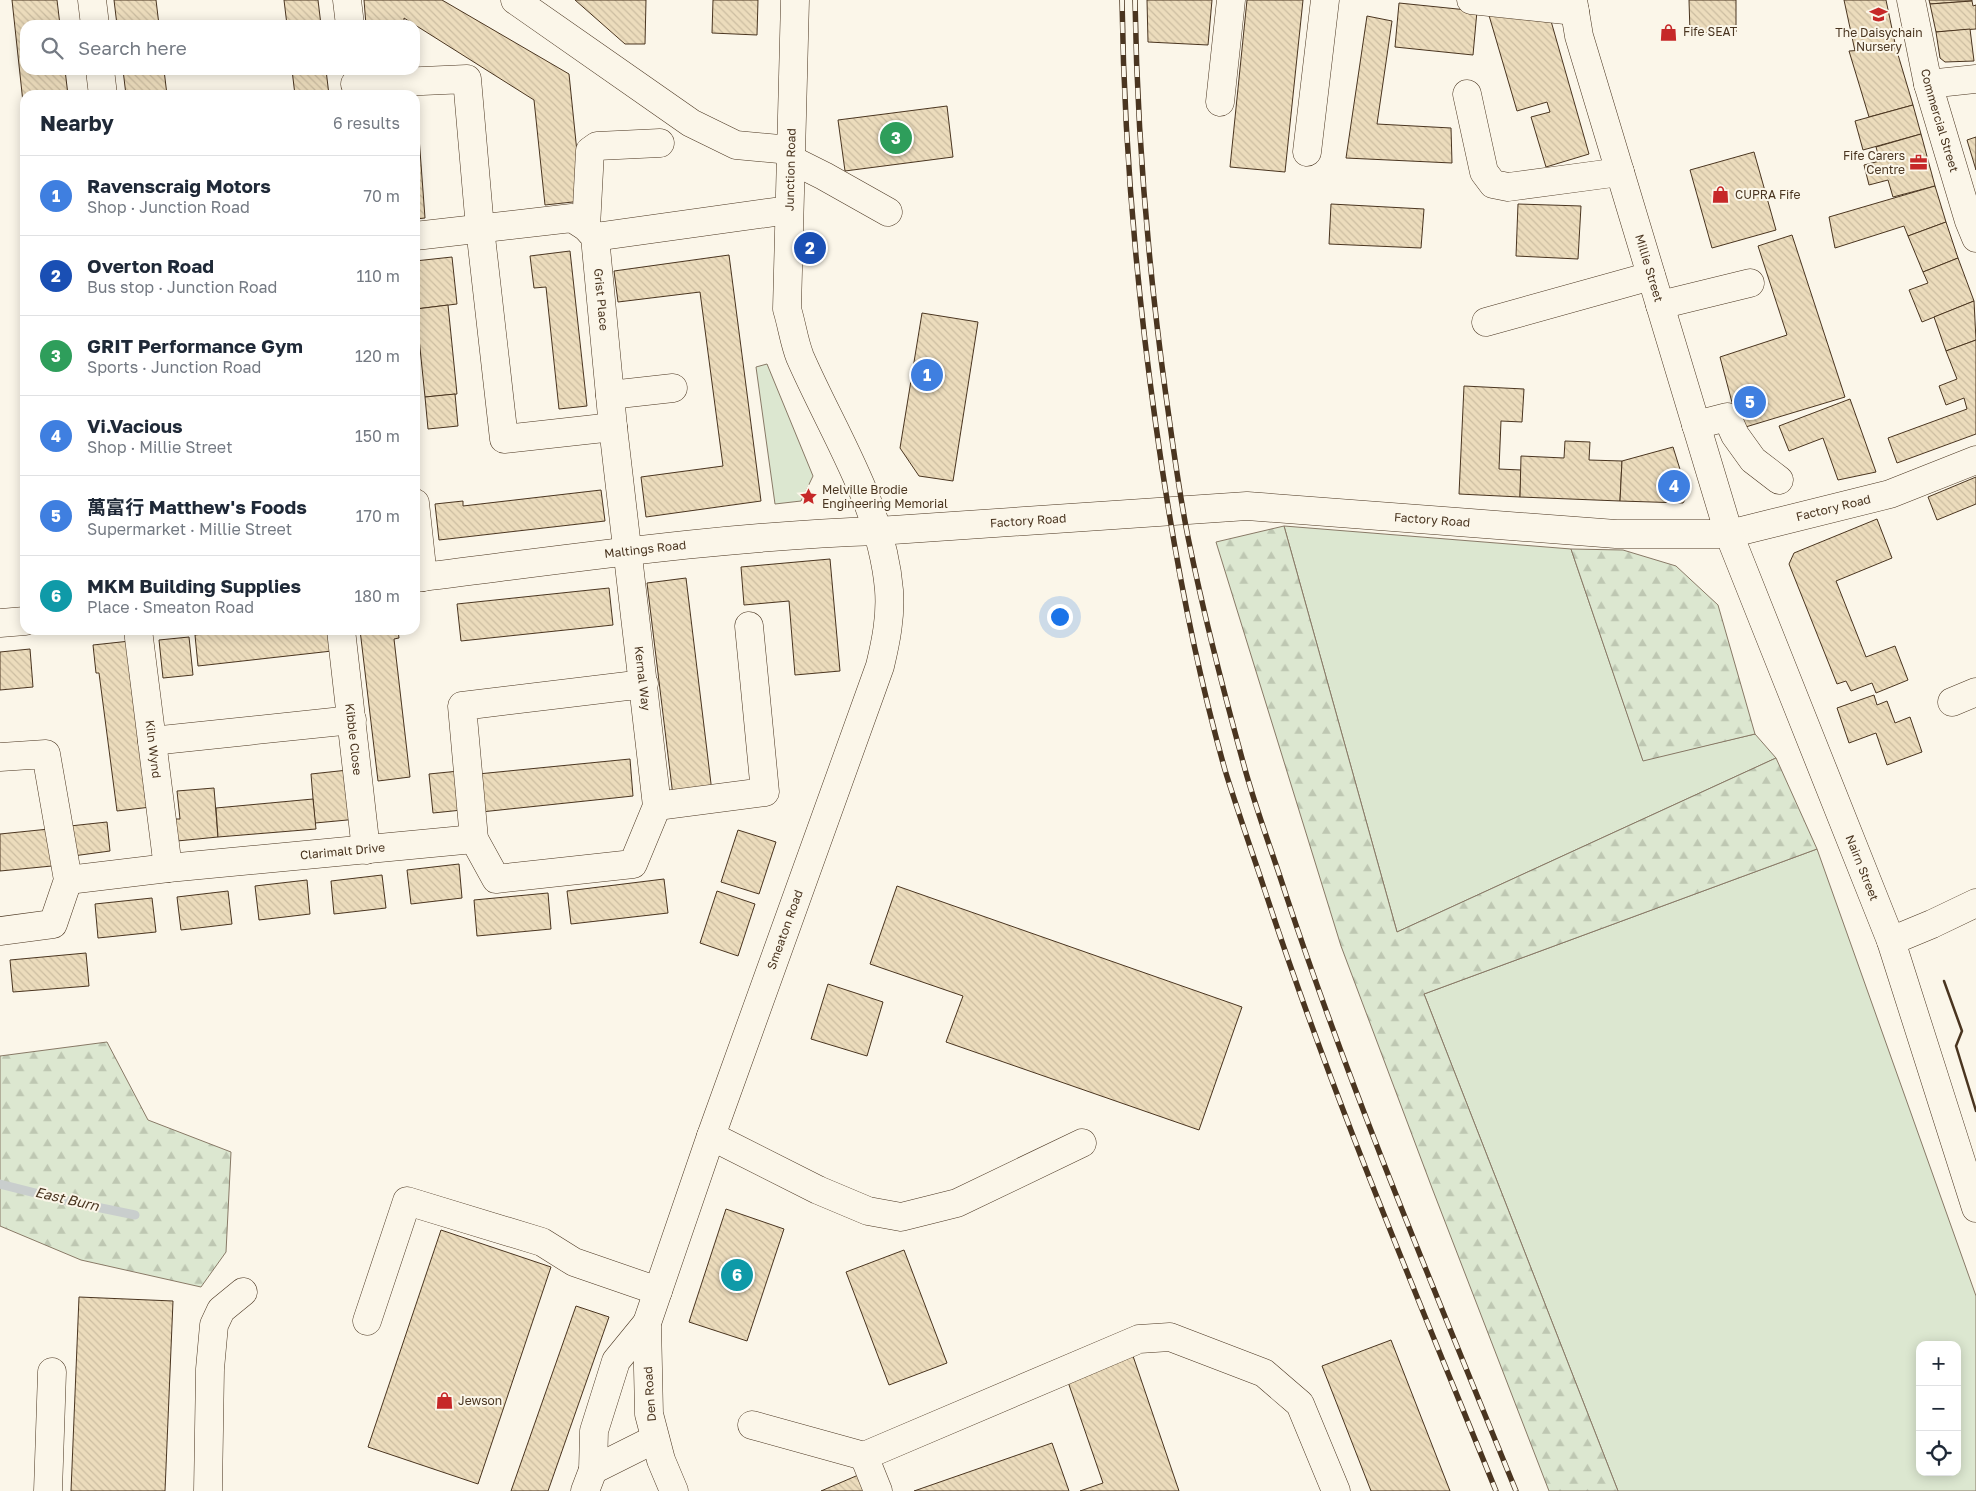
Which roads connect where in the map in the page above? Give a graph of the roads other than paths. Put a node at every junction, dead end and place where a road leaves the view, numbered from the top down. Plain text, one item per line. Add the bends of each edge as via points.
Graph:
1 (92, 0) edge
2 (348, 0) edge
3 (515, 0) edge
4 (795, 0) edge
5 (1231, 0) edge
6 (1325, 0) edge
7 (1471, 0) edge
8 (1911, 0) edge
9 (1574, 5) edge
10 (94, 20) edge
11 (350, 20) edge
12 (101, 75) edge
13 (1976, 79) edge
14 (355, 83) edge
15 (1928, 84) junction
16 (102, 90) edge
17 (1467, 94) dead end
18 (1220, 102) dead end
19 (660, 144) dead end
20 (1307, 152) dead end
21 (790, 154) junction
22 (1620, 172) junction
23 (789, 210) junction
24 (888, 212) dead end
25 (480, 228) junction
26 (590, 232) junction
27 (420, 235) edge
28 (1976, 238) edge
29 (1651, 276) junction
30 (1750, 283) dead end
31 (1660, 305) junction
32 (1486, 322) dead end
33 (673, 388) dead end
34 (610, 395) junction
35 (613, 426) junction
36 (1696, 426) junction
37 (1976, 460) edge
38 (1779, 480) dead end
39 (878, 531) junction
40 (1729, 534) junction
41 (629, 550) junction
42 (420, 577) edge
43 (20, 621) edge
44 (0, 623) edge
45 (749, 626) dead end
46 (139, 635) edge
47 (342, 635) edge
48 (644, 684) junction
49 (352, 720) junction
50 (152, 741) junction
51 (0, 758) edge
52 (658, 806) junction
53 (474, 839) junction
54 (366, 850) junction
55 (168, 868) junction
56 (68, 880) junction
57 (1976, 903) edge
58 (0, 931) edge
59 (1891, 941) junction
60 (711, 1136) junction
61 (1082, 1143) dead end
62 (1976, 1208) edge
63 (658, 1291) junction
64 (244, 1292) dead end
65 (367, 1320) dead end
66 (647, 1323) junction
67 (52, 1372) dead end
68 (752, 1424) dead end
69 (655, 1439) junction
70 (864, 1456) junction
71 (589, 1481) edge
72 (48, 1491) edge
73 (208, 1491) edge
74 (674, 1491) edge
75 (878, 1491) edge
76 (1336, 1491) edge

1 - 10 street
2 - 11 street
3 - 21 street via 691,123 736,145
4 - 21 street, Junction Road
5 - 18 street
6 - 20 street
7 - 9 street
8 - 15 street, Commercial Street
9 - 22 street, Millie Street via 1579,36
12 - 16 street
13 - 15 street
14 - 25 street via 467,79
15 - 28 street, Commercial Street
17 - 22 street via 1484,172 1493,184 1508,187
19 - 26 street, Grist Place via 597,146 590,151
21 - 23 street, Junction Road
21 - 24 street
22 - 29 street, Millie Street
23 - 26 street
23 - 39 street, Junction Road via 787,309 800,355 850,460
25 - 26 street via 572,218
25 - 27 street
25 - 35 street via 504,440
26 - 34 street, Grist Place
29 - 31 street, Millie Street
29 - 32 street
30 - 31 street
31 - 36 street, Millie Street
33 - 34 street
34 - 35 street, Grist Place
35 - 41 street, Grist Place
36 - 38 street via 1727,417 1753,460
36 - 40 street, Millie Street
37 - 40 street, Factory Road via 1890,494
39 - 40 street, Factory Road via 1247,506 1616,534
39 - 41 street, Maltings Road via 818,533
39 - 60 street, Smeaton Road via 889,590 888,629 880,666
40 - 59 street, Nairn Street
41 - 42 street, Maltings Road
41 - 48 street, Kernal Way
43 - 44 street
45 - 52 street via 765,792
46 - 50 street, Kiln Wynd
47 - 49 street, Kibble Close
48 - 52 street, Kernal Way
48 - 53 street via 462,706
49 - 50 street
49 - 54 street, Kibble Close
50 - 55 street, Kiln Wynd
51 - 56 street via 46,754
52 - 53 street via 633,864 496,878
53 - 54 street, Clarimalt Drive
54 - 55 street, Clarimalt Drive
55 - 56 street, Clarimalt Drive
56 - 58 street via 53,924
57 - 59 street
59 - 62 street, Nairn Street
60 - 61 street via 818,1190 868,1211 901,1217 957,1203
60 - 63 street, Smeaton Road
63 - 65 street via 574,1262 542,1242 407,1201
63 - 66 street, Smeaton Road
64 - 73 street via 221,1310 214,1325
66 - 69 street, Den Road via 649,1414
66 - 71 street via 616,1361 594,1431
67 - 72 street
68 - 70 street
69 - 71 street
69 - 74 street, Den Road
70 - 75 street
70 - 76 street via 1140,1339 1170,1337 1264,1373 1300,1404

